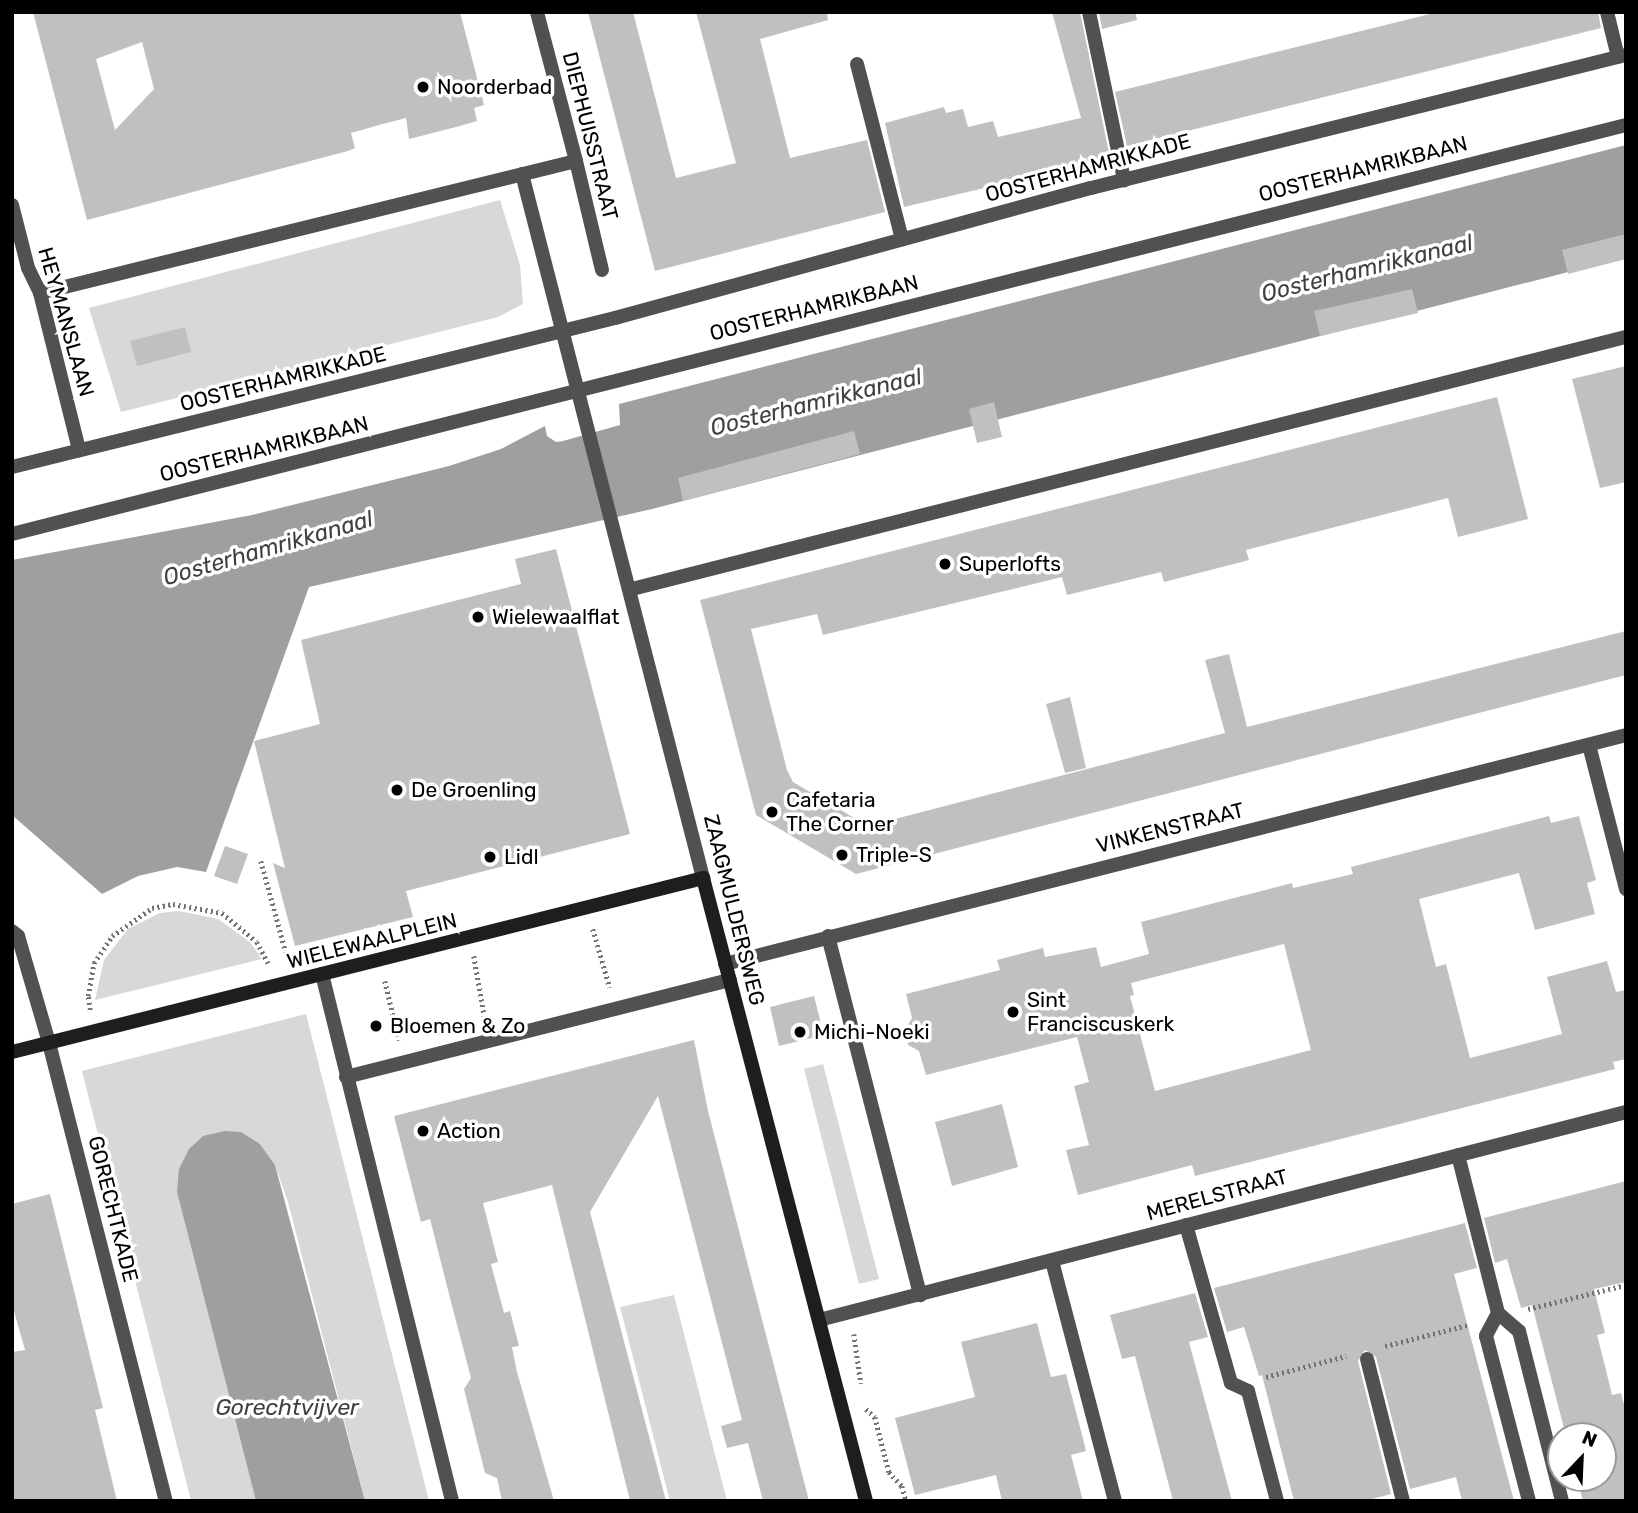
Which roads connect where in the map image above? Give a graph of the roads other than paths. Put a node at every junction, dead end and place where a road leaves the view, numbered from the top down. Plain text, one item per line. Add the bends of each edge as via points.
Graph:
1 (537, 12) edge
2 (1089, 12) edge
3 (1607, 12) edge
4 (1622, 56) edge
5 (857, 64) dead end
6 (1626, 125) edge
7 (576, 161) junction
8 (522, 174) junction
9 (1124, 180) junction
10 (12, 205) edge
11 (902, 239) junction
12 (602, 270) dead end
13 (40, 293) junction
14 (564, 329) junction
15 (1626, 337) edge
16 (579, 389) junction
17 (79, 450) junction
18 (12, 467) edge
19 (12, 534) edge
20 (632, 589) junction
21 (1626, 736) edge
22 (1590, 745) junction
23 (703, 878) junction
24 (1626, 890) edge
25 (12, 931) edge
26 (828, 936) junction
27 (725, 964) junction
28 (322, 974) junction
29 (730, 980) junction
30 (49, 1043) junction
31 (12, 1052) edge
32 (346, 1077) junction
33 (1626, 1112) edge
34 (1458, 1155) junction
35 (1186, 1225) junction
36 (1052, 1261) junction
37 (920, 1296) junction
38 (1500, 1314) junction
39 (819, 1320) junction
40 (1367, 1359) dead end
41 (166, 1501) edge
42 (452, 1501) edge
43 (866, 1501) edge
44 (1115, 1501) edge
45 (1277, 1501) edge
46 (1403, 1501) edge
47 (1530, 1501) edge
48 (1562, 1501) edge

1 - 7 street, DIEPHUISSTRAAT
2 - 9 street
3 - 4 street
4 - 9 street, OOSTERHAMRIKKADE
5 - 11 street
6 - 16 street, OOSTERHAMRIKBAAN
7 - 8 street
7 - 12 street, DIEPHUISSTRAAT
8 - 13 street
8 - 14 street
9 - 11 street, OOSTERHAMRIKKADE
10 - 13 street, HEYMANSLAAN via 28,268
11 - 14 street, OOSTERHAMRIKKADE
13 - 17 street, HEYMANSLAAN
14 - 16 street, ZAAGMULDERSWEG
14 - 17 street, OOSTERHAMRIKKADE
15 - 20 street
16 - 19 street, OOSTERHAMRIKBAAN
16 - 20 street, ZAAGMULDERSWEG
17 - 18 street, OOSTERHAMRIKKADE
20 - 23 street, ZAAGMULDERSWEG
21 - 22 street, VINKENSTRAAT
22 - 24 street
22 - 26 street, VINKENSTRAAT
23 - 27 street, ZAAGMULDERSWEG
23 - 28 street, WIELEWAALPLEIN
25 - 30 street, GORECHTKADE
26 - 27 street, VINKENSTRAAT
26 - 37 street
27 - 29 street, ZAAGMULDERSWEG
28 - 30 street, WIELEWAALPLEIN
28 - 32 street
29 - 32 street
29 - 39 street, ZAAGMULDERSWEG
30 - 31 street, WIELEWAALPLEIN
30 - 41 street, GORECHTKADE
32 - 42 street
33 - 34 street, MERELSTRAAT
34 - 35 street, MERELSTRAAT
34 - 38 street
35 - 36 street, MERELSTRAAT
35 - 45 street via 1231,1383 1248,1391
36 - 37 street, MERELSTRAAT
36 - 44 street
37 - 39 street, MERELSTRAAT
38 - 47 street via 1486,1336
38 - 48 street via 1520,1331
39 - 43 street, ZAAGMULDERSWEG
40 - 46 street

